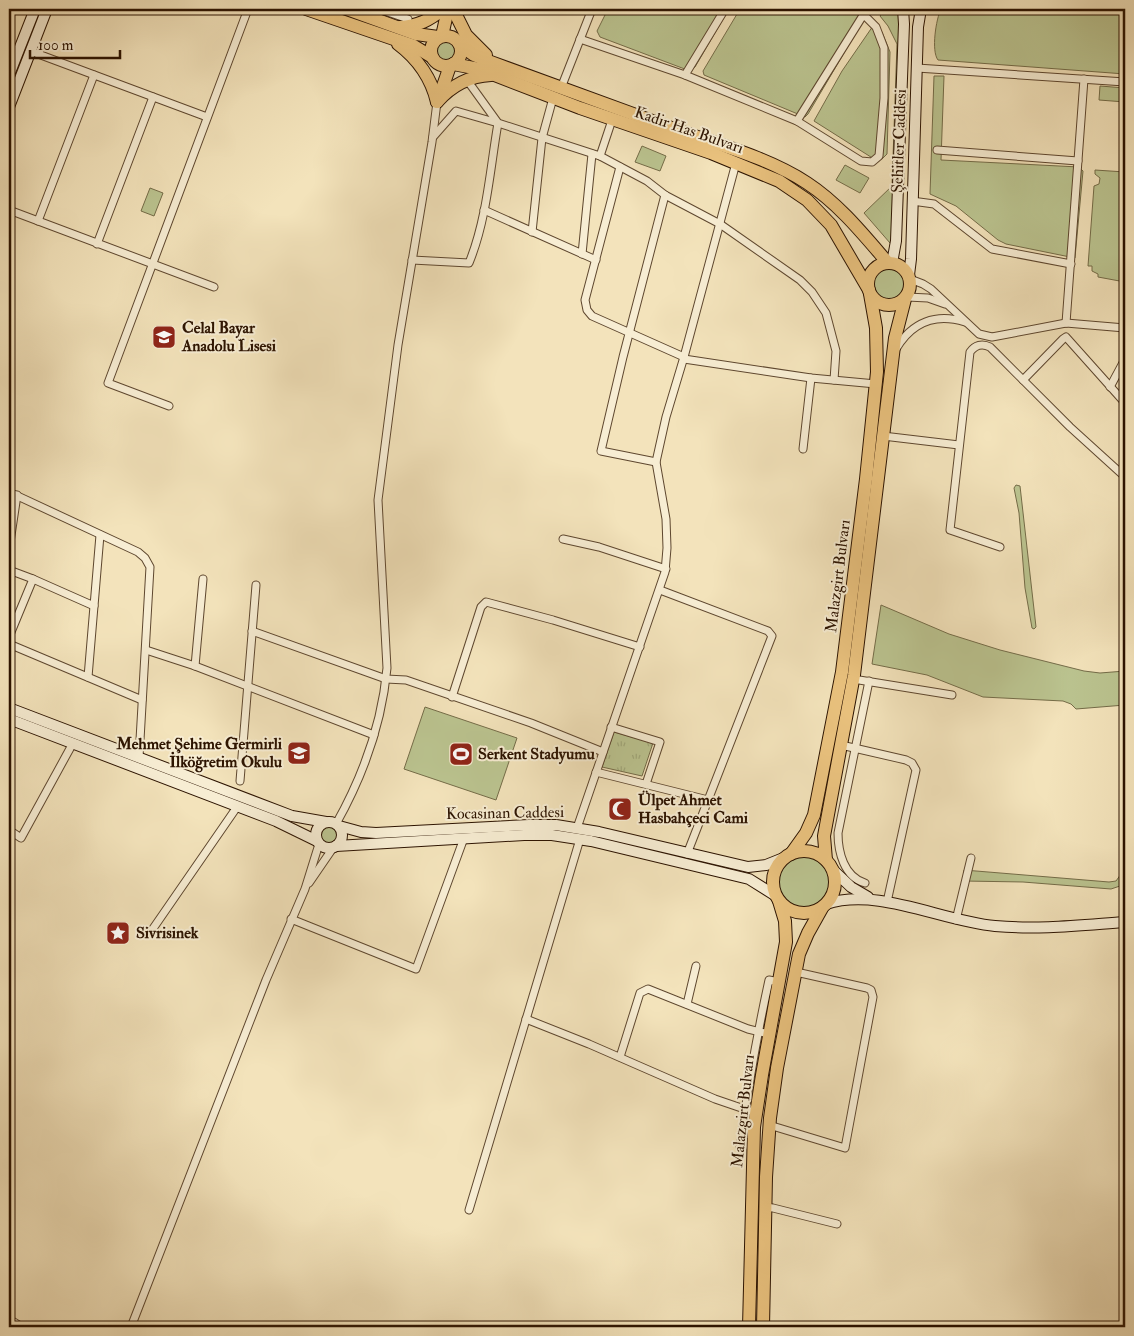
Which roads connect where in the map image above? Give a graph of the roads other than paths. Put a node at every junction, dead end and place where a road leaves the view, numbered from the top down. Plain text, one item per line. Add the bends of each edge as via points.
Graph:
1 (35, 9) edge
2 (47, 9) edge
3 (248, 9) edge
4 (306, 9) edge
5 (348, 9) edge
6 (379, 9) edge
7 (442, 9) edge
8 (451, 9) edge
9 (592, 9) edge
10 (725, 9) edge
11 (904, 9) edge
12 (921, 9) edge
13 (866, 12) edge
14 (408, 19) dead end
15 (394, 26) junction
16 (383, 35) junction
17 (440, 37) junction
18 (580, 39) junction
19 (458, 42) junction
20 (30, 51) junction
21 (432, 58) junction
22 (451, 65) junction
23 (917, 68) junction
24 (498, 71) junction
25 (9, 75) edge
26 (94, 75) junction
27 (684, 76) junction
28 (1084, 78) junction
29 (468, 80) junction
30 (1125, 82) edge
31 (434, 88) junction
32 (557, 93) junction
33 (153, 97) junction
34 (437, 102) junction
35 (9, 107) edge
36 (207, 117) junction
37 (612, 120) junction
38 (797, 121) junction
39 (498, 123) junction
40 (433, 137) junction
41 (542, 138) junction
42 (937, 150) dead end
43 (592, 154) junction
44 (600, 156) junction
45 (1078, 161) junction
46 (736, 163) junction
47 (620, 167) junction
48 (665, 195) junction
49 (912, 201) junction
50 (9, 210) edge
51 (484, 210) junction
52 (38, 221) junction
53 (720, 224) junction
54 (532, 232) junction
55 (98, 244) junction
56 (582, 254) junction
57 (412, 260) junction
58 (596, 260) junction
59 (890, 263) junction
60 (151, 264) junction
61 (1071, 264) junction
62 (909, 277) junction
63 (214, 287) dead end
64 (869, 292) junction
65 (906, 298) junction
66 (947, 305) junction
67 (967, 322) junction
68 (1066, 322) junction
69 (1125, 328) edge
70 (629, 334) junction
71 (984, 335) junction
72 (981, 345) junction
73 (684, 358) junction
74 (892, 360) junction
75 (1125, 360) edge
76 (811, 378) junction
77 (834, 380) junction
78 (1023, 380) junction
79 (876, 384) junction
80 (1110, 387) junction
81 (1125, 403) edge
82 (169, 406) dead end
83 (883, 436) junction
84 (959, 445) junction
85 (802, 449) dead end
86 (656, 462) junction
87 (1125, 474) edge
88 (9, 492) edge
89 (17, 495) junction
90 (100, 535) junction
91 (563, 539) dead end
92 (1000, 547) dead end
93 (9, 549) edge
94 (666, 569) junction
95 (9, 570) edge
96 (203, 579) dead end
97 (34, 580) junction
98 (256, 585) dead end
99 (660, 590) junction
100 (94, 606) junction
101 (252, 631) junction
102 (9, 637) edge
103 (9, 644) edge
104 (640, 647) junction
105 (146, 650) junction
106 (194, 666) junction
107 (88, 677) junction
108 (853, 678) junction
109 (386, 679) junction
110 (869, 681) junction
111 (248, 686) junction
112 (952, 695) dead end
113 (452, 696) junction
114 (142, 700) junction
115 (9, 708) edge
116 (9, 719) edge
117 (611, 727) junction
118 (374, 735) junction
119 (73, 743) junction
120 (841, 746) junction
121 (854, 748) junction
122 (603, 752) junction
123 (139, 757) junction
124 (596, 772) junction
125 (240, 781) dead end
126 (646, 784) junction
127 (708, 800) junction
128 (237, 807) junction
129 (333, 824) junction
130 (9, 830) edge
131 (578, 833) junction
132 (464, 838) junction
133 (318, 842) junction
134 (334, 847) junction
135 (687, 854) junction
136 (788, 856) junction
137 (971, 858) dead end
138 (829, 865) junction
139 (865, 883) dead end
140 (305, 889) junction
141 (777, 898) junction
142 (874, 899) junction
143 (887, 902) junction
144 (824, 906) junction
145 (291, 919) junction
146 (956, 920) junction
147 (1125, 922) edge
148 (152, 930) dead end
149 (696, 966) dead end
150 (796, 972) junction
151 (687, 1004) junction
152 (526, 1019) junction
153 (763, 1034) junction
154 (620, 1057) junction
155 (750, 1112) junction
156 (769, 1125) junction
157 (740, 1148) dead end
158 (765, 1207) junction
159 (469, 1210) dead end
160 (837, 1224) dead end
161 (9, 1319) edge
162 (22, 1327) edge
163 (131, 1327) edge
164 (749, 1327) edge
165 (763, 1327) edge

1 - 25 main road
2 - 20 main road
3 - 36 street
4 - 16 highway
5 - 15 highway
6 - 14 street
7 - 15 highway via 422,23
8 - 17 highway
8 - 19 highway
8 - 24 highway via 466,35
9 - 18 street
10 - 27 street
11 - 12 main road
11 - 59 main road, Şehitler Caddesi via 896,240
12 - 23 main road, Şehitler Caddesi
13 - 38 street
13 - 38 street via 884,48 879,156 872,162 861,161
15 - 17 highway via 416,34
16 - 21 highway via 414,46
16 - 31 highway via 416,59
17 - 19 highway via 449,36
17 - 21 highway via 431,46
18 - 27 street
18 - 32 street
19 - 22 highway via 460,56
19 - 24 highway, Kadir Has Bulvarı
20 - 26 street
20 - 35 main road
21 - 22 highway via 442,66
21 - 31 highway
22 - 24 highway, Kadir Has Bulvarı
22 - 34 highway
23 - 28 street
23 - 49 main road, Şehitler Caddesi
24 - 29 highway
24 - 32 highway, Kadir Has Bulvarı
26 - 33 street
26 - 52 street
27 - 38 street
28 - 30 street
28 - 45 street
29 - 34 highway
29 - 39 street
31 - 34 highway
32 - 37 highway, Kadir Has Bulvarı
32 - 41 street
32 - 59 highway, Kadir Has Bulvarı via 720,145 787,171 849,218
33 - 36 street
33 - 55 street
34 - 40 street
36 - 60 street
37 - 44 street
37 - 46 highway, Kadir Has Bulvarı
39 - 40 street via 456,111
39 - 41 street
39 - 51 street
40 - 57 street
41 - 43 street
41 - 54 street
42 - 45 street
43 - 44 street
43 - 56 street
44 - 47 street
45 - 61 street
46 - 53 street
46 - 64 highway, Kadir Has Bulvarı via 784,184 815,208 831,225
47 - 48 street
47 - 58 street
48 - 53 street
48 - 70 street
49 - 61 street via 934,204 992,249
49 - 62 main road, Şehitler Caddesi
50 - 52 street
51 - 54 street
51 - 57 street via 470,263
52 - 55 street
53 - 73 street
53 - 77 street via 800,280 818,299 833,335
54 - 56 street
55 - 60 street
56 - 58 street
57 - 109 street via 378,500
58 - 70 street via 585,300 587,310 592,316
59 - 62 highway via 900,266
59 - 64 highway via 873,270 868,281
60 - 63 street
60 - 82 street via 108,383
61 - 68 street
62 - 65 highway via 910,288
62 - 66 street via 924,284
64 - 65 highway via 875,300 886,305 898,304
64 - 79 highway, Malazgirt Bulvarı via 877,340
65 - 66 street via 928,298
65 - 74 highway, Malazgirt Bulvarı via 894,338
66 - 67 street
67 - 71 street
67 - 74 street via 943,318 922,322 905,336
68 - 69 street
68 - 71 street via 992,337
70 - 73 street
70 - 86 street via 601,451
71 - 72 street
72 - 78 street via 990,347
72 - 84 street via 970,352
73 - 76 street
73 - 86 street
74 - 83 highway, Malazgirt Bulvarı
75 - 80 street
76 - 77 street
76 - 85 street
77 - 79 street
78 - 80 street via 1066,338
78 - 87 street
79 - 136 highway, Malazgirt Bulvarı via 842,672 814,815 806,833
80 - 81 street
83 - 84 street
83 - 108 highway, Malazgirt Bulvarı
84 - 92 street via 950,530
86 - 94 street via 666,519
88 - 89 street
89 - 90 street
89 - 93 street
90 - 100 street
90 - 105 street via 138,552 150,567
91 - 94 street
94 - 99 street
95 - 97 street
96 - 106 street
97 - 100 street
97 - 102 street
98 - 101 street
99 - 104 street
99 - 127 street via 772,635
100 - 107 street
101 - 109 street
101 - 111 street
103 - 107 street
104 - 113 street via 486,602 481,607
104 - 117 street
105 - 106 street
105 - 114 street
106 - 111 street
107 - 114 street
108 - 110 street
108 - 120 highway, Malazgirt Bulvarı
109 - 113 street via 406,680
109 - 118 street
110 - 112 street
110 - 121 street
111 - 118 street
111 - 125 street
113 - 122 street
114 - 123 street
115 - 123 main road, Kocasinan Caddesi
116 - 119 main road
117 - 122 street
117 - 126 street via 660,742
118 - 129 street via 360,775
119 - 128 main road
119 - 130 street via 21,838
120 - 121 street
120 - 138 highway, Malazgirt Bulvarı via 824,836
121 - 139 street via 838,840 847,868
121 - 143 street via 906,760 916,770
122 - 124 street
123 - 129 main road, Kocasinan Caddesi via 292,816
124 - 126 street
124 - 131 street
126 - 127 street
127 - 135 street
128 - 133 main road
128 - 148 street
129 - 131 main road, Kocasinan Caddesi via 376,833 529,825
129 - 133 main road via 317,828
129 - 134 main road via 342,836
131 - 132 main road, Kocasinan Caddesi
131 - 135 main road, Kocasinan Caddesi
131 - 141 main road, Kocasinan Caddesi via 750,879
131 - 152 street
132 - 134 main road, Kocasinan Caddesi
132 - 145 street via 416,969
133 - 134 main road via 324,848
133 - 140 street
134 - 140 street
135 - 136 main road, Kocasinan Caddesi via 748,867 766,865
136 - 138 highway via 812,852
136 - 141 highway via 774,874
137 - 146 street
138 - 142 main road via 851,887
138 - 144 highway via 835,880 834,890
140 - 145 street
141 - 144 highway via 796,913 807,914
141 - 153 highway, Malazgirt Bulvarı via 784,914 787,935 779,982
142 - 143 main road
142 - 144 main road via 848,899
143 - 146 main road
144 - 150 highway, Malazgirt Bulvarı via 803,943
145 - 163 street
146 - 147 main road via 1027,927
149 - 151 street
150 - 156 highway, Malazgirt Bulvarı
150 - 156 street via 868,988 873,997 845,1148
151 - 153 street
151 - 154 street via 650,989 641,992
152 - 154 street
152 - 159 street
153 - 155 highway, Malazgirt Bulvarı
154 - 155 street
155 - 157 street
155 - 164 highway, Malazgirt Bulvarı via 753,1155
156 - 158 highway, Malazgirt Bulvarı
158 - 160 street
158 - 165 highway, Malazgirt Bulvarı
161 - 162 street

